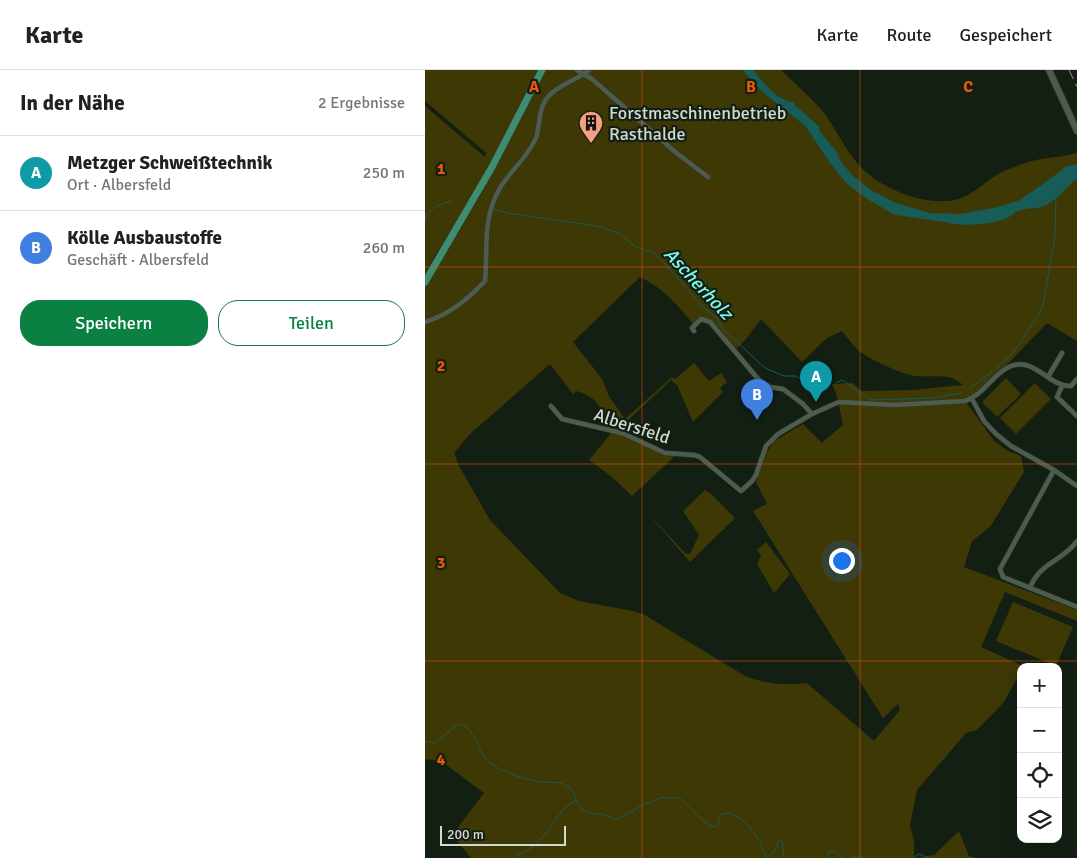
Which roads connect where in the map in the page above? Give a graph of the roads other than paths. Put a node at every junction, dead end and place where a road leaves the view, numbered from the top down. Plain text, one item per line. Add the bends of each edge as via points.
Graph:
1 (542, 70) edge
2 (577, 70) edge
3 (1049, 70) edge
4 (587, 72) edge
5 (1077, 131) edge
6 (708, 177) dead end
7 (425, 282) edge
8 (425, 322) edge
9 (694, 331) dead end
10 (1062, 353) dead end
11 (1048, 377) junction
12 (1077, 379) edge
13 (1062, 386) junction
14 (972, 399) junction
15 (551, 406) dead end
16 (812, 414) junction
17 (1077, 416) edge
18 (1055, 470) junction
19 (1077, 486) edge
20 (1077, 541) edge
21 (1030, 588) junction
22 (1077, 607) edge

1 - 7 main road via 492,166
2 - 4 street
3 - 5 street
4 - 6 street
4 - 8 street via 545,100 536,138 491,205 485,281 466,301
9 - 16 street via 692,328 701,319 710,322 759,380 770,387 783,388
10 - 11 street
11 - 13 street
11 - 14 street via 1029,365 1010,366
12 - 13 street via 1071,386
13 - 17 street via 1057,396
14 - 16 street, Albersfeld via 894,405 839,402
14 - 18 street via 995,434
15 - 16 street, Albersfeld via 562,419 622,433 665,453 700,457 741,491 756,475 766,446 778,434
18 - 19 street
18 - 21 street via 1001,566 1003,577
20 - 21 street via 1036,574
21 - 22 street

